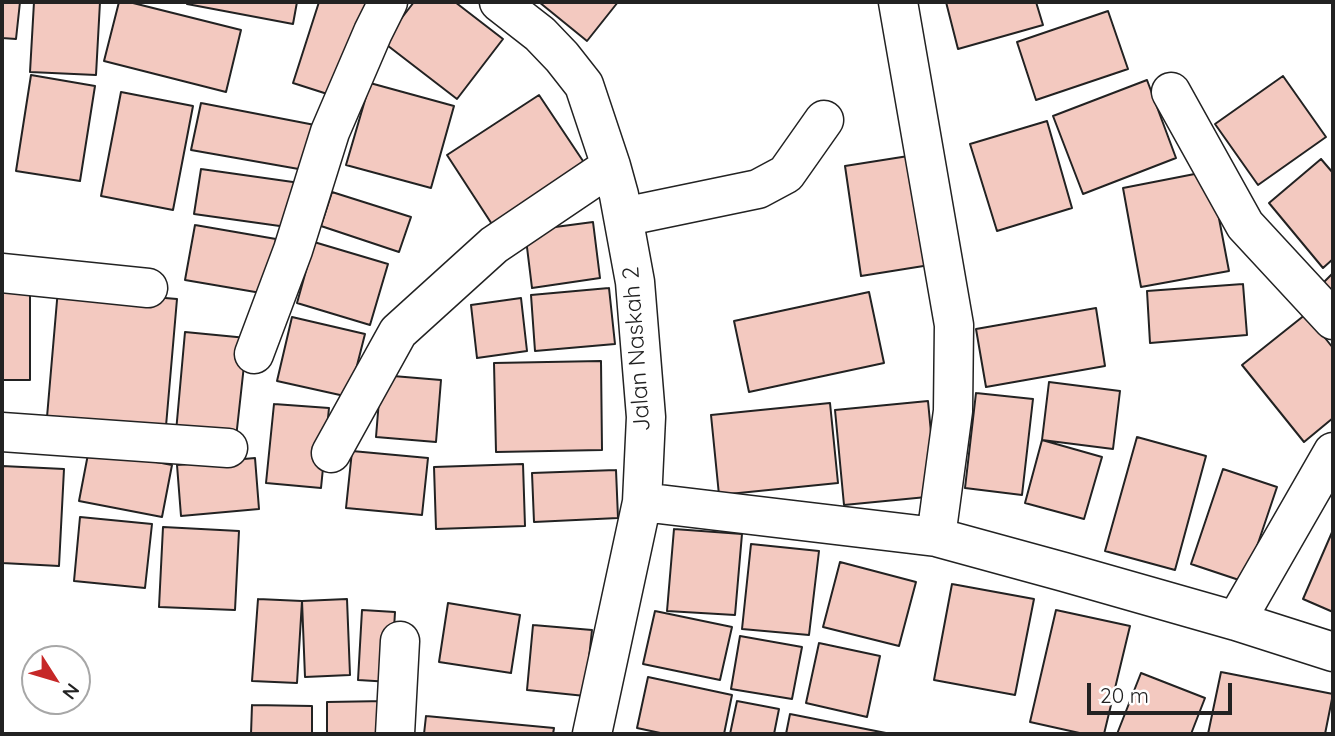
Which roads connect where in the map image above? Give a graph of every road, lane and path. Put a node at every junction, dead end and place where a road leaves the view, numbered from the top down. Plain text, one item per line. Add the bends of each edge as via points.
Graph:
1 (388, 2) edge
2 (898, 2) edge
3 (502, 3) edge
4 (1171, 92) dead end
5 (824, 120) dead end
6 (611, 166) junction
7 (623, 217) junction
8 (2, 273) edge
9 (148, 288) dead end
10 (1333, 320) edge
11 (254, 354) dead end
12 (2, 432) edge
13 (228, 448) dead end
14 (1333, 452) edge
15 (331, 453) dead end
16 (642, 502) junction
17 (936, 537) junction
18 (1236, 621) junction
19 (400, 641) dead end
20 (1333, 652) edge
21 (395, 734) edge
22 (592, 734) edge

1 - 11 street via 330,132
2 - 17 street via 954,325 953,411
3 - 6 street, Jalan Naskah 2 via 540,34 584,85
4 - 10 street via 1245,225
5 - 7 street via 786,174 758,189
6 - 7 street, Jalan Naskah 2
6 - 15 street via 494,244 398,332
7 - 16 street, Jalan Naskah 2 via 635,282 646,417
8 - 9 street
12 - 13 street
14 - 18 street
16 - 17 street
16 - 22 street, Jalan Naskah 2
17 - 18 street
18 - 20 street
19 - 21 street

